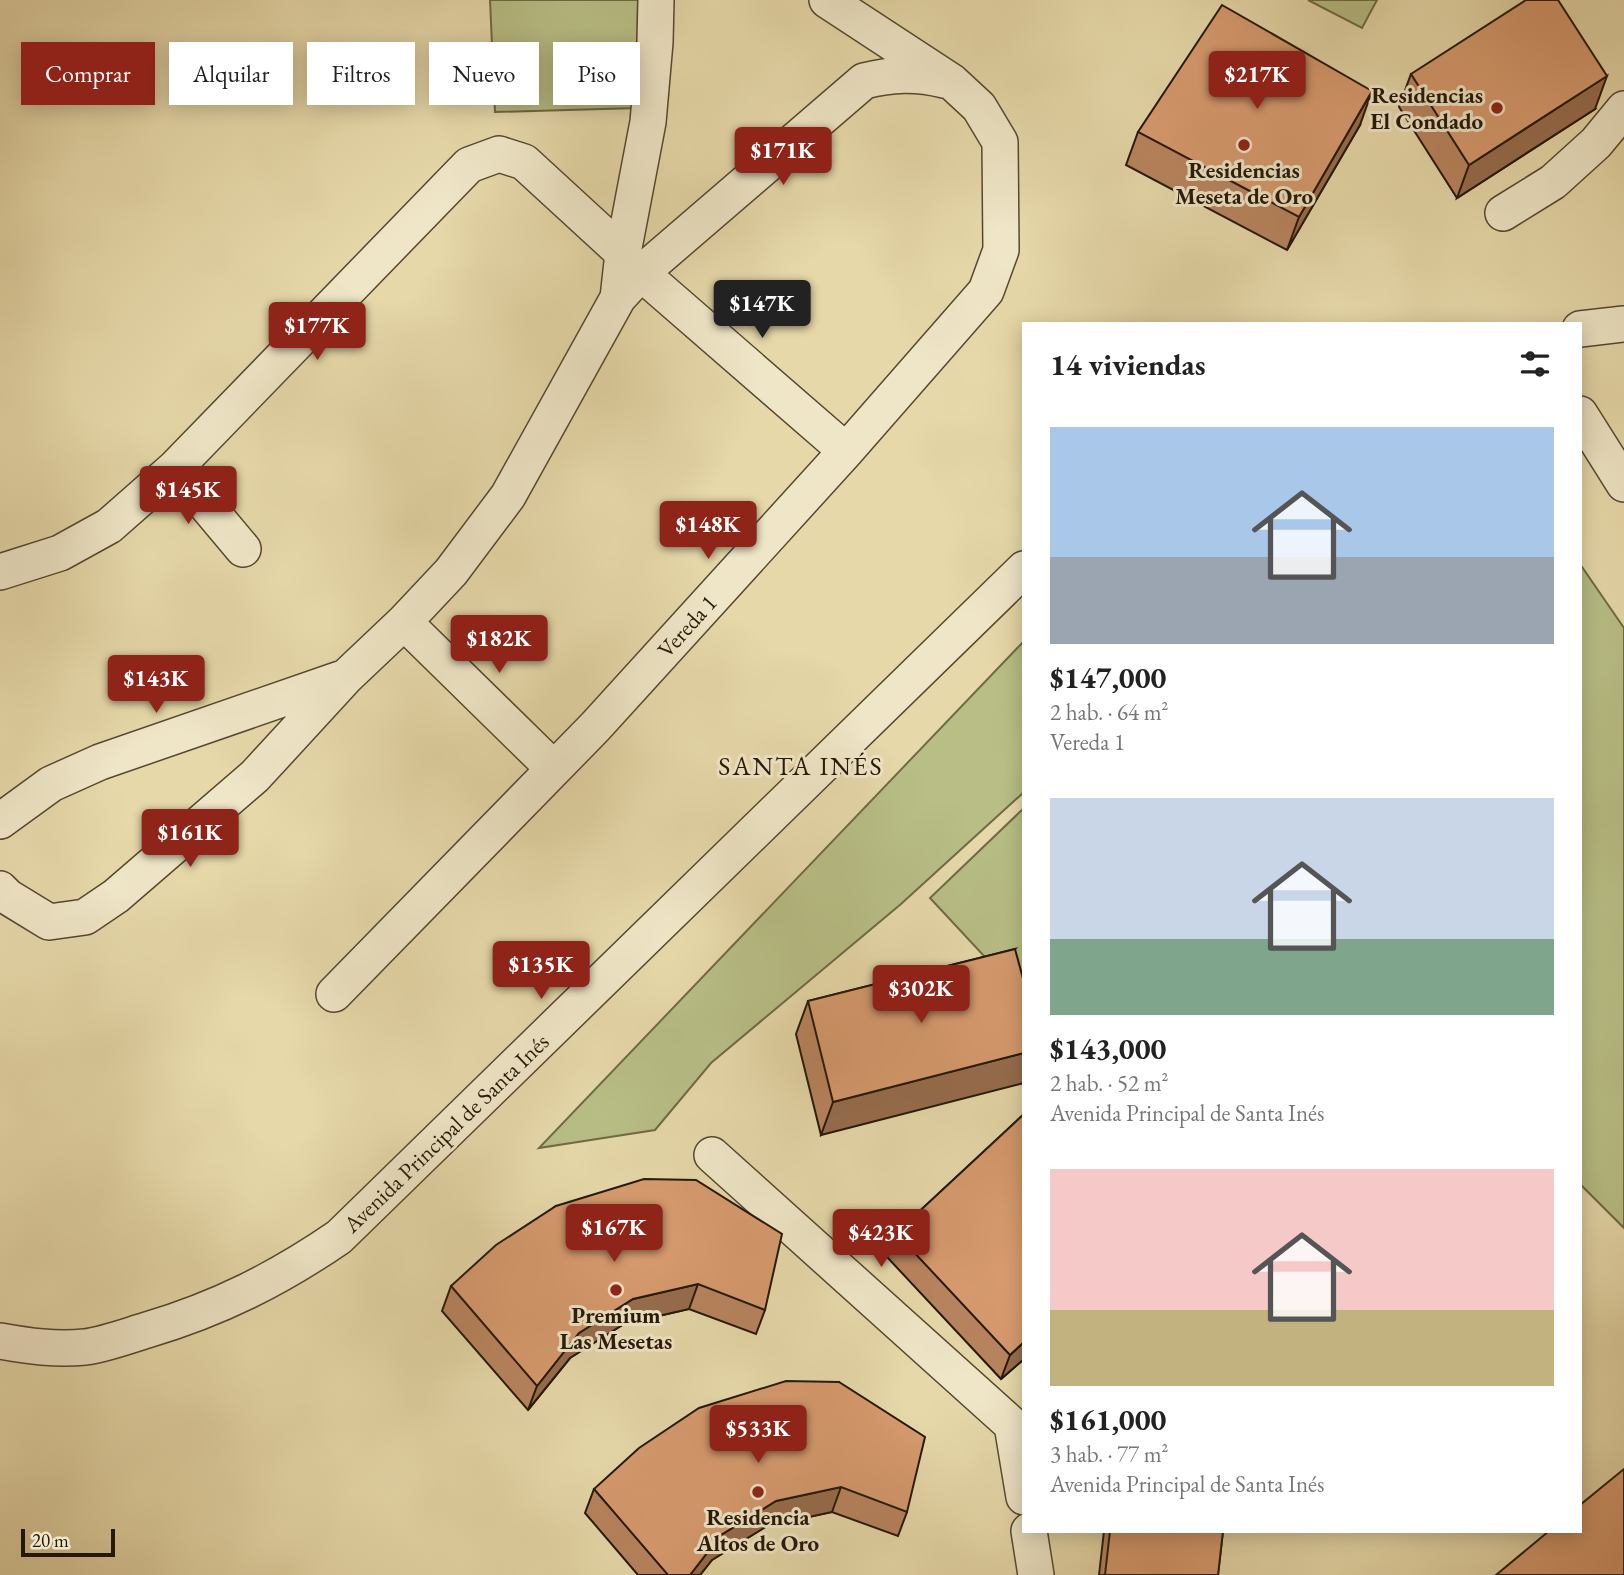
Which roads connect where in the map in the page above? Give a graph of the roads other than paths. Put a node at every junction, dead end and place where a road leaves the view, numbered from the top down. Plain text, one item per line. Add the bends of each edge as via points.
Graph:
1 (656, 0) edge
2 (827, 0) edge
3 (952, 82) junction
4 (1624, 110) edge
5 (1503, 214) dead end
6 (627, 274) junction
7 (1624, 324) edge
8 (1582, 329) edge
9 (1582, 419) edge
10 (1589, 437) edge
11 (846, 451) junction
12 (175, 468) junction
13 (1624, 484) edge
14 (243, 549) dead end
15 (1022, 571) edge
16 (0, 572) edge
17 (404, 622) junction
18 (347, 676) junction
19 (554, 769) junction
20 (0, 821) edge
21 (0, 889) edge
22 (334, 994) dead end
23 (712, 1155) dead end
24 (0, 1341) edge
25 (1018, 1420) edge
26 (1022, 1471) edge
27 (1029, 1533) edge
28 (1036, 1575) edge

1 - 6 street via 648,122
2 - 3 street, Vereda 1
3 - 6 street via 922,75 864,81
3 - 11 street, Vereda 1 via 979,107 1000,142 1001,250 986,291
4 - 5 street via 1561,175
6 - 11 street
6 - 12 street via 524,162 499,154 469,165
6 - 17 street via 508,496 451,572
7 - 8 street
9 - 10 street
10 - 13 street
11 - 19 street, Vereda 1
12 - 14 street
12 - 16 street via 109,526 60,553
15 - 24 street, Avenida Principal de Santa Inés via 339,1237 261,1286 171,1323 86,1347 40,1348
17 - 18 street
17 - 19 street
18 - 20 street via 100,762 51,784
18 - 21 street via 254,776 116,896 85,917 49,922
19 - 22 street, Vereda 1
23 - 25 street
25 - 26 street
27 - 28 street

